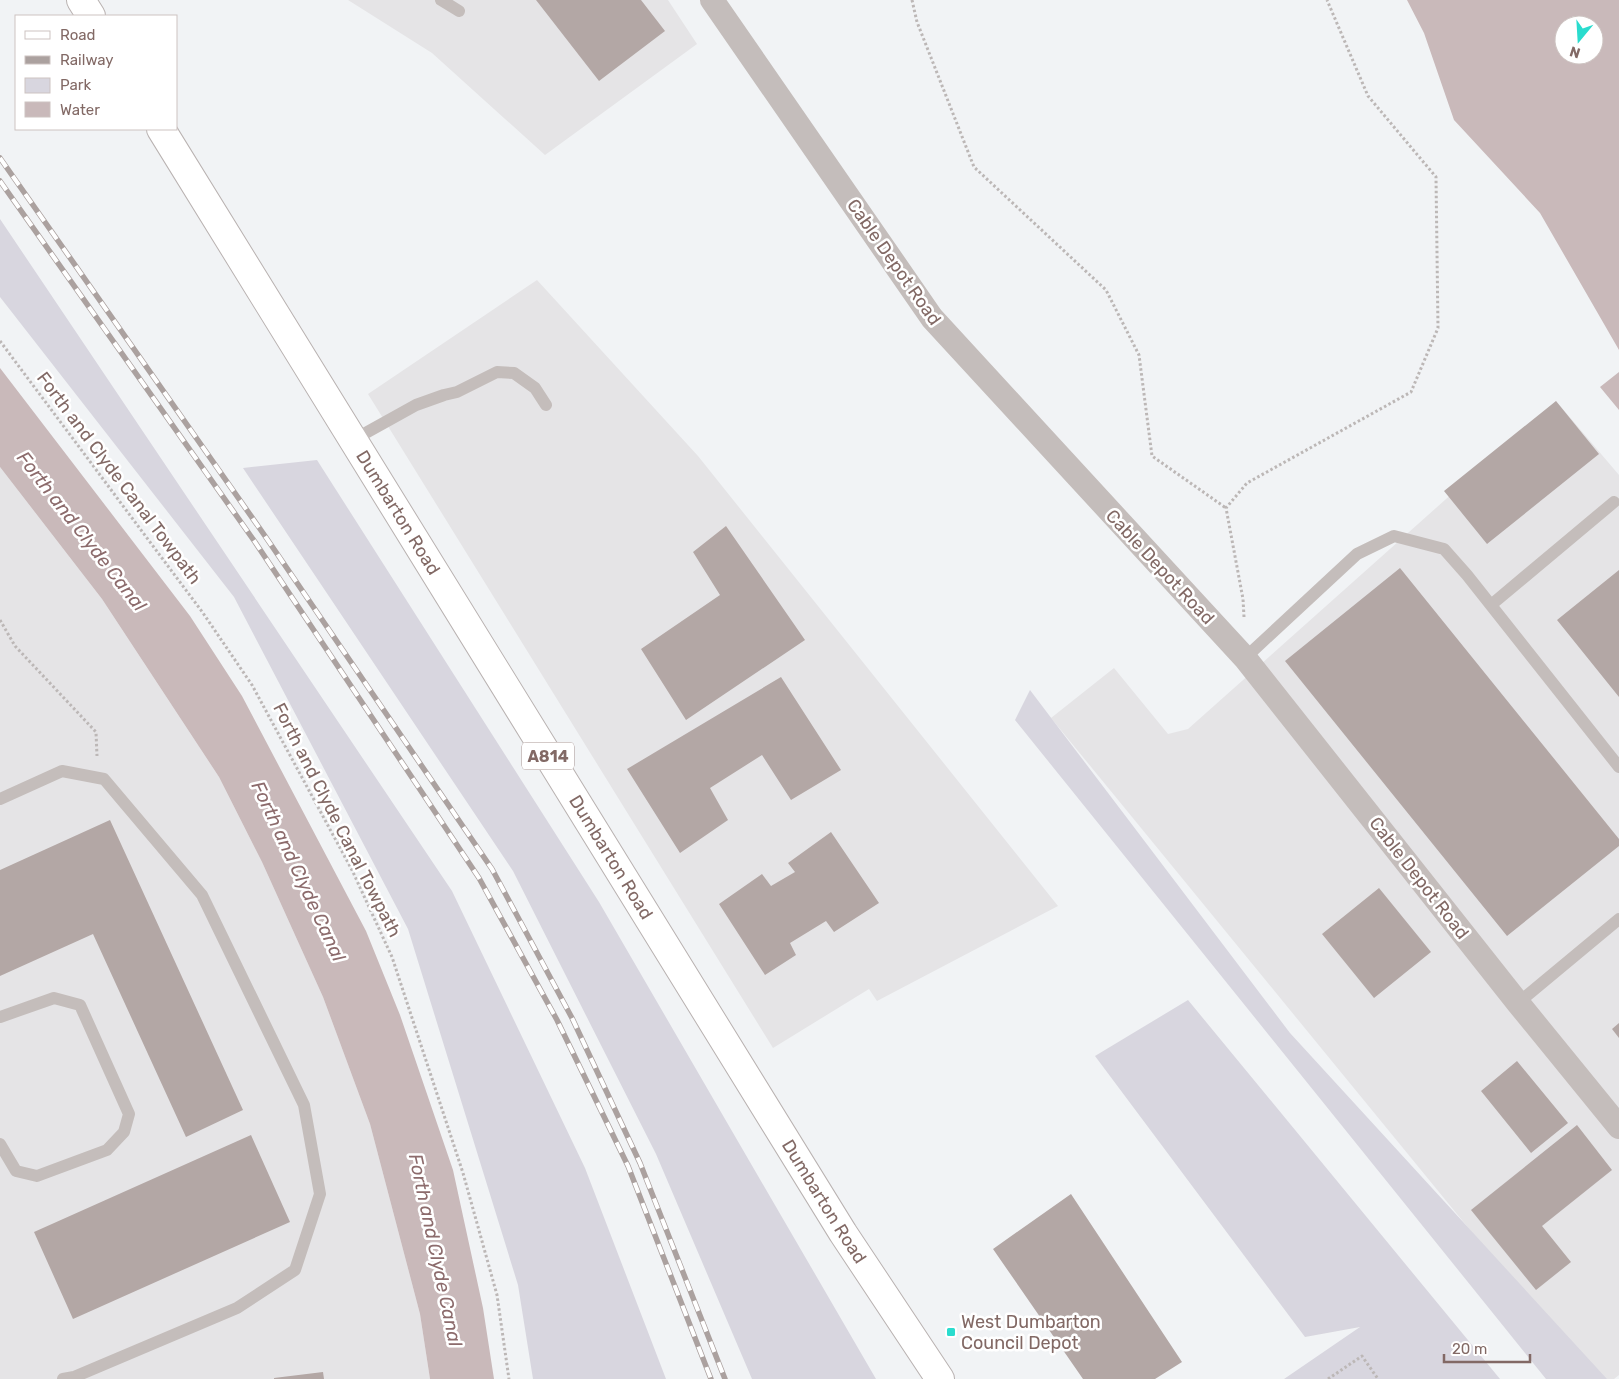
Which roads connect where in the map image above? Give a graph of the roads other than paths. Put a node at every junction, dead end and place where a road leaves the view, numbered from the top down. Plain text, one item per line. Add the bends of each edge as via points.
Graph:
1 (81, 0) edge
2 (441, 0) edge
3 (712, 0) edge
4 (459, 12) dead end
5 (90, 15) edge
6 (162, 130) edge
7 (546, 405) dead end
8 (353, 440) junction
9 (1614, 502) dead end
10 (1491, 605) junction
11 (1245, 658) junction
12 (1619, 767) edge
13 (0, 799) edge
14 (1619, 918) edge
15 (1518, 1003) junction
16 (0, 1017) edge
17 (1619, 1127) edge
18 (0, 1144) edge
19 (63, 1379) edge
20 (940, 1379) edge

1 - 5 main road
2 - 4 lane
3 - 11 street, Cable Depot Road via 932,318
6 - 8 main road, Dumbarton Road / A814
7 - 8 lane via 535,388 514,373 497,372 457,392 416,405
8 - 20 main road, Dumbarton Road / A814 via 843,1233
9 - 10 lane
10 - 11 lane via 1444,549 1394,536 1357,554
10 - 12 lane
11 - 15 street, Cable Depot Road
13 - 19 lane via 62,771 104,779 202,895 304,1106 320,1194 295,1270 237,1308
14 - 15 lane
15 - 17 street, Cable Depot Road
16 - 18 lane via 54,998 80,1005 129,1114 124,1132 107,1150 37,1176 16,1172

